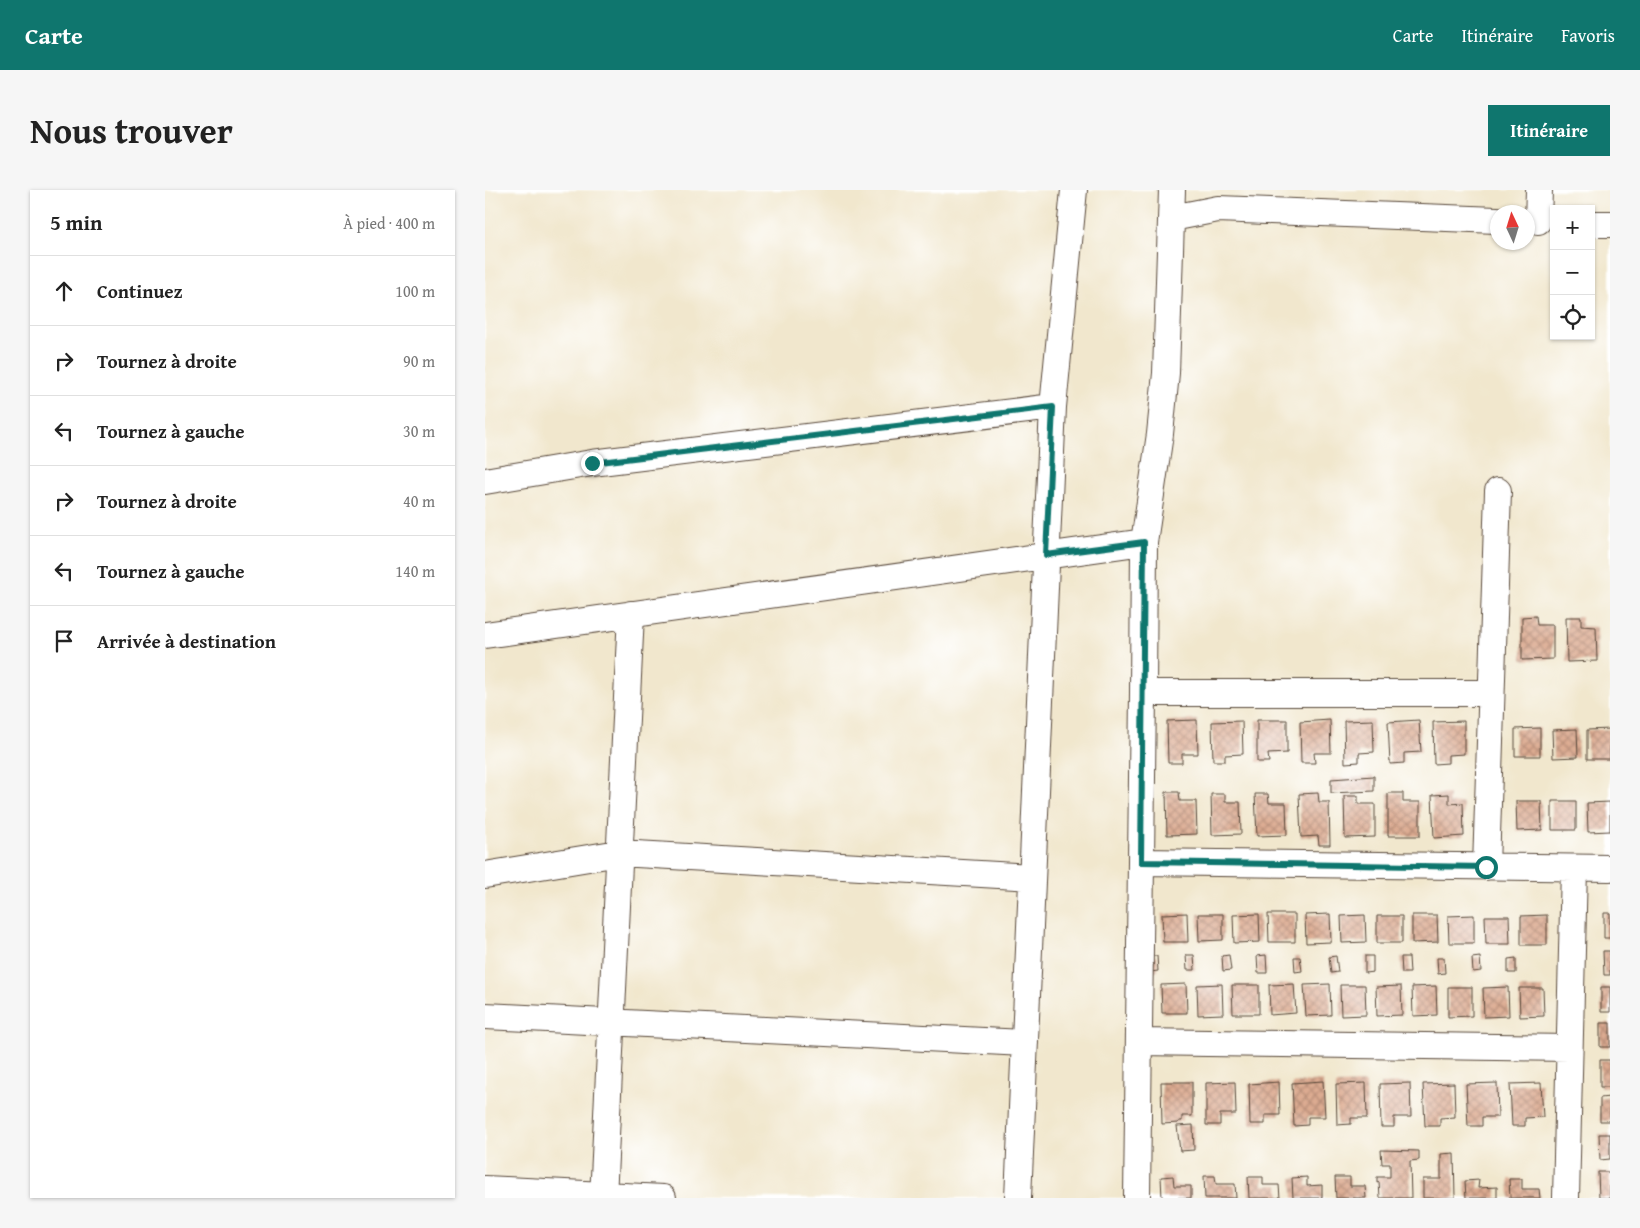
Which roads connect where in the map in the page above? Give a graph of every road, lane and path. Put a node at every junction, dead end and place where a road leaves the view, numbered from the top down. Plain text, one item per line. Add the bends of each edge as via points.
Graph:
1 (1074, 190) edge
2 (1172, 190) edge
3 (1539, 190) edge
4 (1172, 218) junction
5 (1490, 220) edge
6 (1540, 222) edge
7 (1595, 224) edge
8 (1610, 224) edge
9 (1053, 407) junction
10 (485, 480) edge
11 (1497, 490) dead end
12 (1144, 542) junction
13 (1046, 555) junction
14 (631, 614) junction
15 (485, 635) edge
16 (1143, 693) junction
17 (1491, 693) junction
18 (619, 853) junction
19 (1141, 862) junction
20 (1486, 867) junction
21 (1574, 868) junction
22 (1610, 868) edge
23 (485, 875) edge
24 (1032, 877) junction
25 (485, 1016) edge
26 (611, 1022) junction
27 (1139, 1042) junction
28 (1025, 1043) junction
29 (1569, 1048) junction
30 (485, 1189) edge
31 (603, 1196) edge
32 (663, 1198) edge
33 (1018, 1198) edge
34 (1137, 1198) edge
35 (1566, 1198) edge

1 - 9 street
2 - 4 street
3 - 6 street
4 - 5 street via 1218,209
4 - 12 street via 1166,373
7 - 8 street
9 - 10 street via 592,463
9 - 13 street
11 - 17 street
12 - 13 street
12 - 16 street
13 - 14 street
13 - 24 street
14 - 15 street
14 - 18 street
16 - 17 street
16 - 19 street
17 - 20 street
18 - 23 street
18 - 24 street
18 - 26 street
19 - 20 street
19 - 27 street
20 - 21 street
21 - 22 street
21 - 29 street
24 - 28 street
25 - 26 street
26 - 28 street
26 - 31 street
27 - 29 street
27 - 34 street
28 - 33 street
29 - 35 street
30 - 31 street
31 - 32 street

